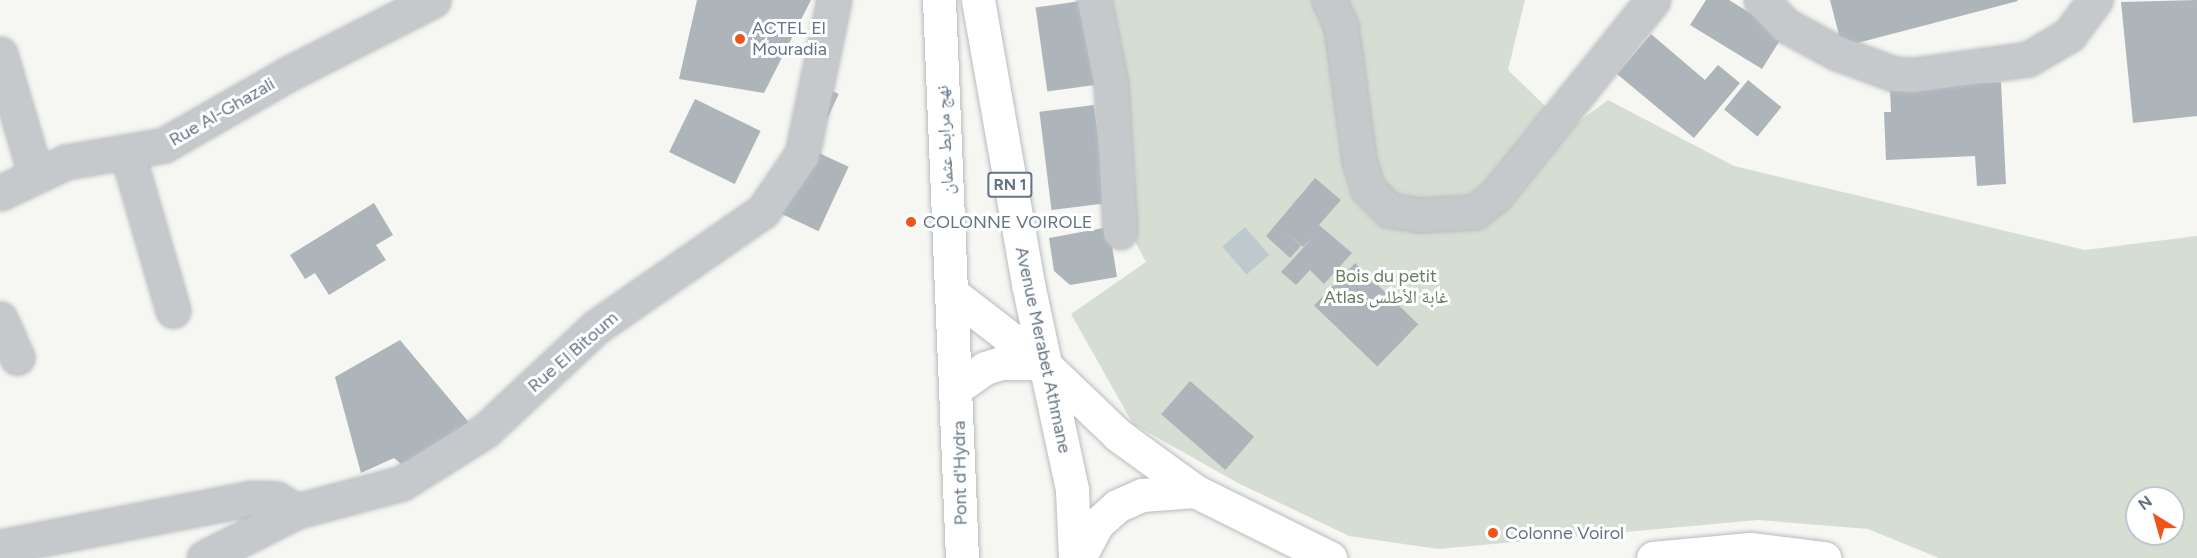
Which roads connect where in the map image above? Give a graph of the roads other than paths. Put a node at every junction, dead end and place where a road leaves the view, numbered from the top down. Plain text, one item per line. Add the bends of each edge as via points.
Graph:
1 (433, 0) edge
2 (834, 0) edge
3 (939, 0) edge
4 (978, 0) edge
5 (1094, 0) edge
6 (1329, 0) edge
7 (1653, 0) edge
8 (1761, 0) edge
9 (2095, 0) edge
10 (0, 54) edge
11 (127, 152) junction
12 (36, 176) junction
13 (0, 193) edge
14 (1120, 232) dead end
15 (952, 294) junction
16 (173, 310) dead end
17 (0, 319) edge
18 (17, 357) dead end
19 (1049, 369) junction
20 (958, 387) junction
21 (1195, 491) junction
22 (297, 511) junction
23 (0, 547) edge
24 (204, 558) edge
25 (962, 558) edge
26 (1077, 558) edge
27 (1330, 558) edge
28 (1653, 558) edge
29 (1824, 558) edge

1 - 11 street, Rue Al-Ghazali via 288,74 164,146
2 - 22 street, Rue El Bitoum via 802,154 763,212 596,327 486,430 402,483
3 - 15 main road, نهج مرابط عثمان
4 - 19 main road, Avenue Merabet Athmane / RN 1 via 1028,284
5 - 14 street via 1111,85
6 - 7 street via 1341,26 1353,86 1359,160 1368,189 1389,210 1419,215 1475,212 1496,195
8 - 9 street via 1785,25 1837,53 1894,74 1913,75 2028,59 2069,34
10 - 12 street
11 - 12 street, Rue Al-Ghazali via 66,162
11 - 16 street
12 - 13 street, Rue Al-Ghazali
15 - 19 main road
15 - 20 main road, نهج مرابط عثمان
17 - 18 street
19 - 20 main road via 1033,363 1001,363 985,368
19 - 21 main road via 1118,435
19 - 26 main road, Avenue Merabet Athmane / RN 1 via 1072,490
20 - 25 main road, Pont d'Hydra
21 - 26 main road via 1142,495 1117,506 1097,524
21 - 27 main road
22 - 23 street via 276,499 252,498
22 - 24 street, Rue El Bitoum
28 - 29 main road via 1750,549

